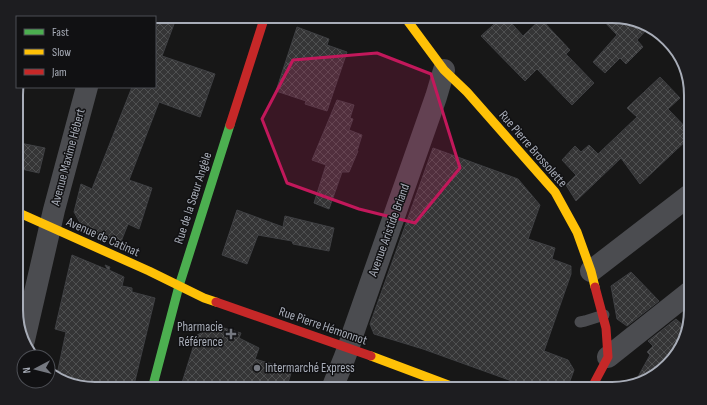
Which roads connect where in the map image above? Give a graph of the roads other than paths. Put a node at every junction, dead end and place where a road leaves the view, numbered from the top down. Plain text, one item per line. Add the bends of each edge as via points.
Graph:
1 (263, 23) edge
2 (409, 23) edge
3 (444, 70) junction
4 (87, 88) edge
5 (684, 199) edge
6 (23, 215) edge
7 (50, 228) junction
8 (591, 271) junction
9 (178, 286) junction
10 (684, 297) edge
11 (604, 315) junction
12 (580, 322) dead end
13 (26, 332) edge
14 (349, 348) junction
15 (608, 357) junction
16 (154, 382) edge
17 (335, 382) edge
18 (440, 382) edge
19 (595, 382) edge

1 - 9 street, Rue de la Sœur Angèle
2 - 3 street, Rue Pierre Brossolette
3 - 8 street, Rue Pierre Brossolette via 467,92 555,192 577,232
3 - 14 street, Avenue Aristide Briand
4 - 7 street, Avenue Maxime Hébert
5 - 8 street
6 - 7 street, Avenue de Catinat
7 - 9 street, Avenue de Catinat
7 - 13 street, Avenue Maxime Hébert
8 - 11 street, Rue Pierre Brossolette
9 - 14 street, Rue Pierre Hémonnot via 204,298
9 - 16 street, Rue de la Sœur Angèle
10 - 15 street
11 - 12 lane
11 - 15 street, Rue Pierre Brossolette
14 - 17 street, Avenue Aristide Briand
14 - 18 street, Rue Pierre Hémonnot
15 - 19 street

